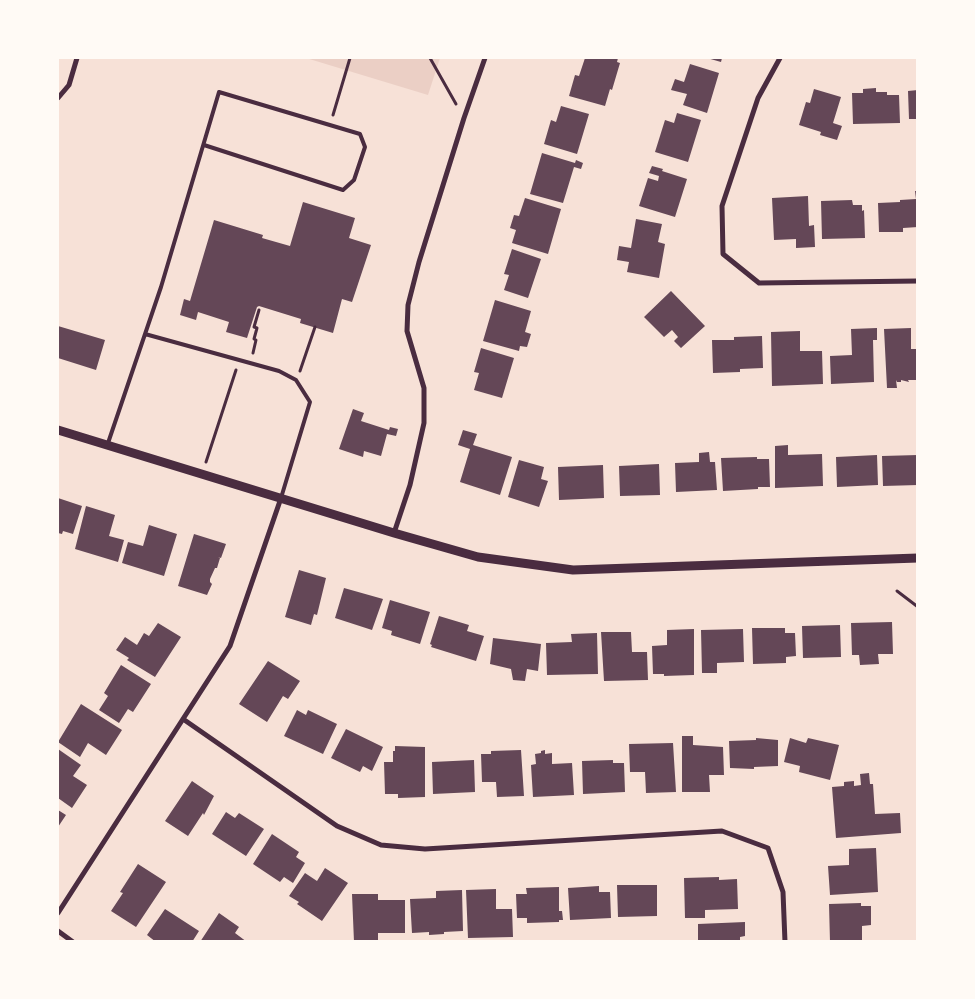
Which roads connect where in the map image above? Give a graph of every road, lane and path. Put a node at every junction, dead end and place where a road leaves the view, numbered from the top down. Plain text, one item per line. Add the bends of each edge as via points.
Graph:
1 (77, 58) edge
2 (350, 58) edge
3 (430, 58) edge
4 (486, 58) edge
5 (780, 58) edge
6 (58, 98) edge
7 (464, 118) junction
8 (330, 125) junction
9 (204, 145) junction
10 (918, 281) edge
11 (259, 310) dead end
12 (316, 327) dead end
13 (145, 334) junction
14 (239, 360) junction
15 (250, 363) junction
16 (296, 380) junction
17 (58, 430) edge
18 (107, 446) junction
19 (202, 474) junction
20 (281, 498) junction
21 (394, 533) junction
22 (918, 558) edge
23 (898, 591) dead end
24 (918, 607) edge
25 (183, 718) junction
26 (58, 913) edge
27 (58, 931) edge
28 (73, 942) edge
29 (785, 942) edge

1 - 6 street via 69,85
2 - 8 path
3 - 7 path
4 - 7 street
5 - 10 street via 758,98 722,206 723,254 759,283
7 - 21 street via 408,305 407,331 424,388 424,423 410,485
8 - 9 lane via 219,92
8 - 9 lane via 360,134 365,147 354,180 343,190
9 - 13 lane
11 - 15 path
12 - 16 path
13 - 14 lane
13 - 18 lane
14 - 15 lane
14 - 19 path
15 - 16 lane via 279,371
16 - 20 lane via 310,402
17 - 18 street
18 - 19 street
19 - 20 street
20 - 21 street
20 - 25 street via 230,646
21 - 22 street via 478,557 573,570
23 - 24 path
25 - 26 street
25 - 29 street via 337,826 381,845 425,849 722,831 768,848 783,892
27 - 28 street

